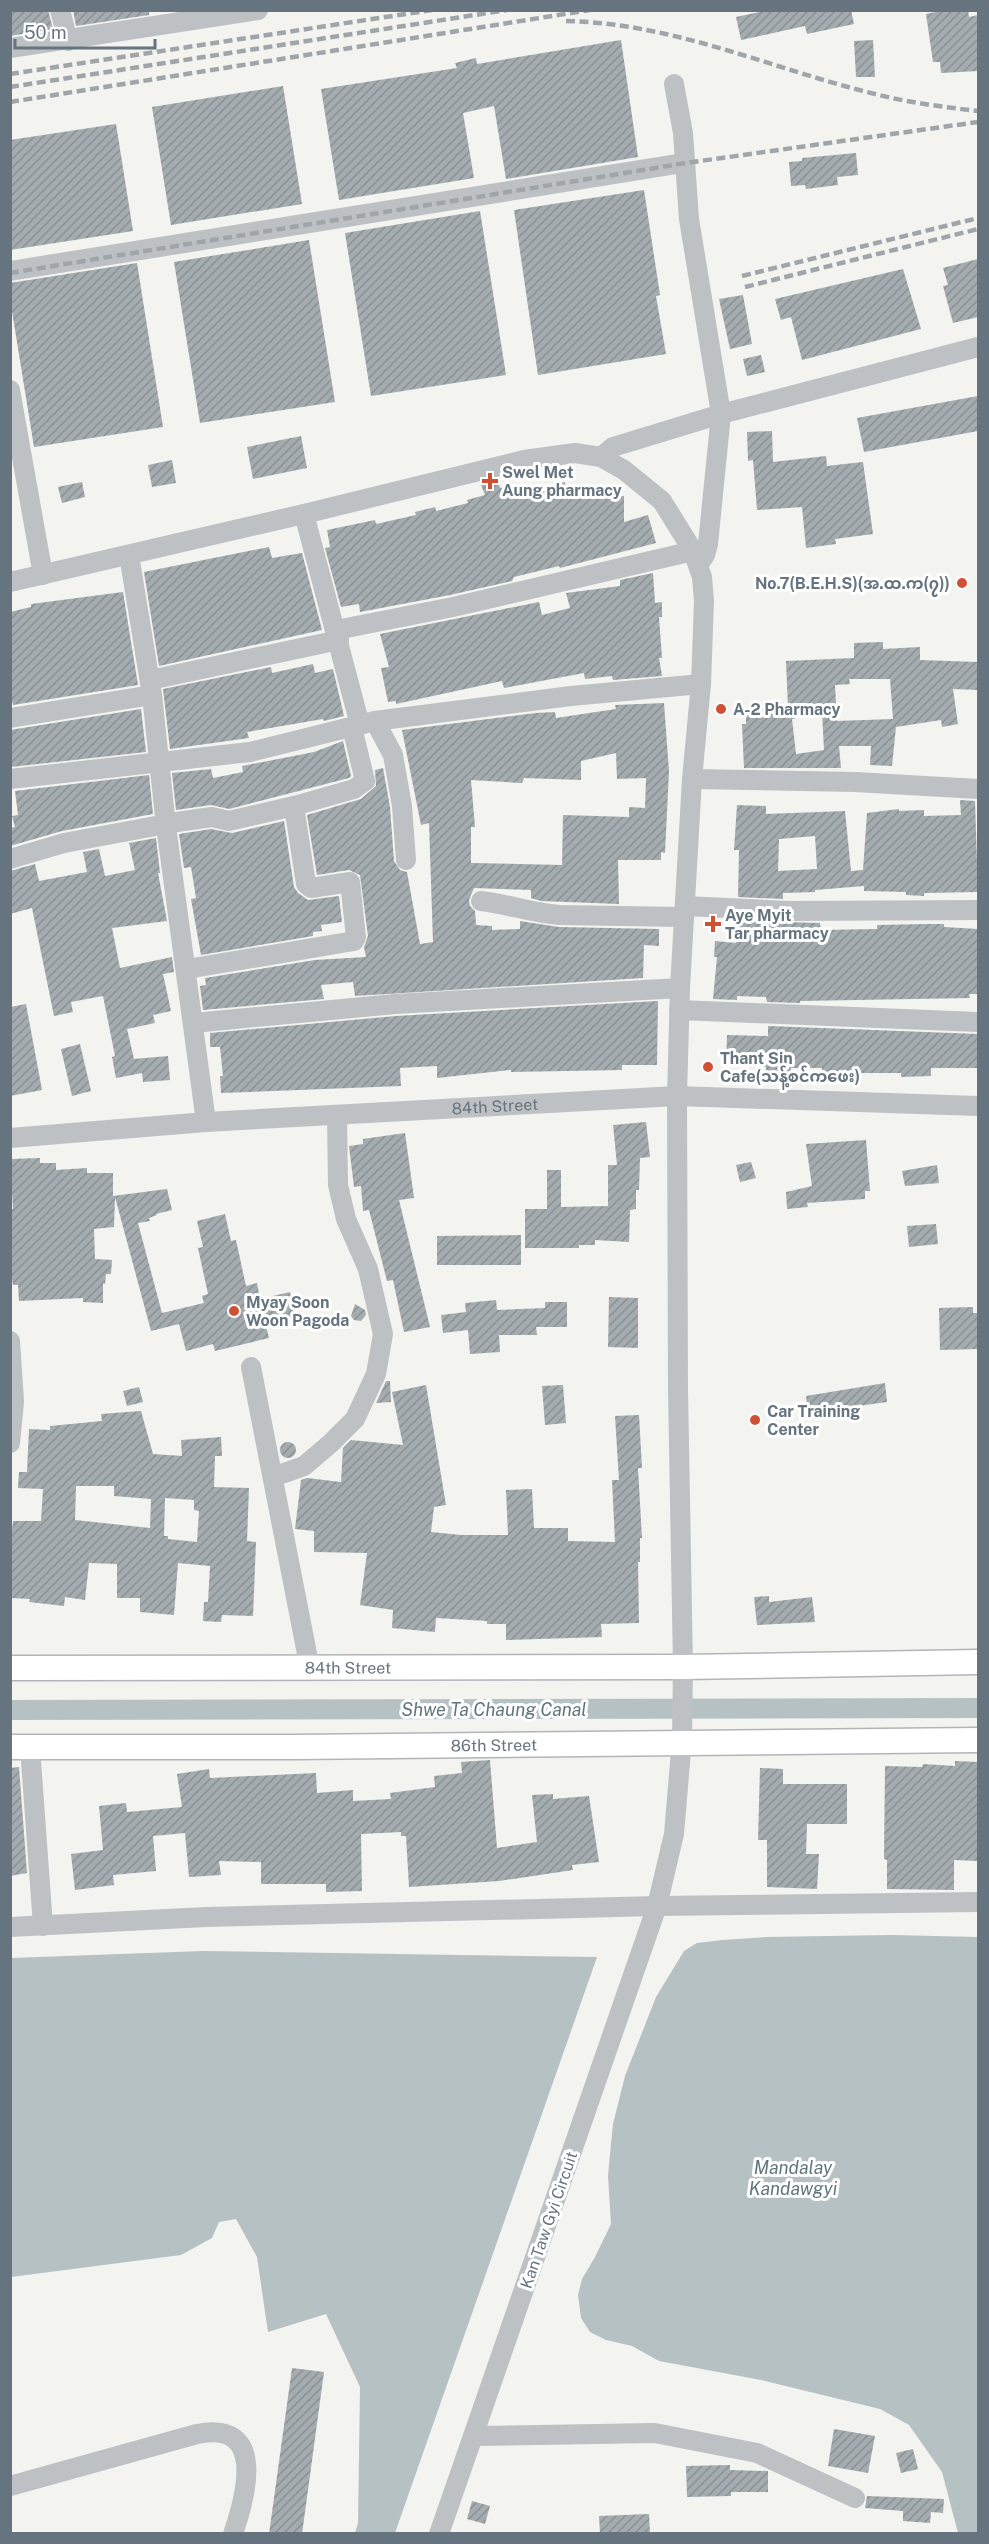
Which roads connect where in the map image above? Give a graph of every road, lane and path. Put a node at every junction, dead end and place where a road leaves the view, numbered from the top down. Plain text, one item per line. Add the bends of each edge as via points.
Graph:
1 (60, 10) edge
2 (258, 10) edge
3 (68, 41) junction
4 (10, 48) edge
5 (674, 84) dead end
6 (683, 163) junction
7 (10, 271) edge
8 (978, 347) edge
9 (10, 390) edge
10 (721, 414) junction
11 (601, 457) junction
12 (304, 514) junction
13 (129, 555) junction
14 (695, 558) junction
15 (44, 575) junction
16 (10, 582) edge
17 (338, 635) junction
18 (701, 684) junction
19 (151, 688) junction
20 (10, 718) edge
21 (362, 725) junction
22 (160, 763) junction
23 (10, 778) edge
24 (692, 779) junction
25 (978, 789) edge
26 (294, 806) junction
27 (166, 826) junction
28 (10, 859) edge
29 (406, 860) dead end
30 (481, 901) dead end
31 (978, 910) edge
32 (684, 911) junction
33 (187, 969) junction
34 (680, 988) junction
35 (679, 1010) junction
36 (978, 1022) edge
37 (193, 1023) junction
38 (677, 1096) junction
39 (978, 1106) edge
40 (337, 1115) junction
41 (206, 1122) junction
42 (10, 1138) edge
43 (11, 1344) edge
44 (251, 1367) dead end
45 (10, 1443) edge
46 (273, 1477) junction
47 (978, 1662) edge
48 (10, 1668) edge
49 (310, 1669) junction
50 (683, 1670) junction
51 (978, 1740) edge
52 (682, 1741) junction
53 (20, 1747) edge
54 (978, 1902) edge
55 (657, 1906) junction
56 (43, 1926) junction
57 (10, 1927) edge
58 (474, 2436) junction
59 (10, 2486) edge
60 (855, 2498) dead end
61 (233, 2534) edge
62 (439, 2534) edge

1 - 3 street
2 - 3 street
3 - 4 street
5 - 6 street via 683,134
6 - 7 street
6 - 10 street
8 - 10 street
9 - 15 street
10 - 11 street via 613,447
10 - 14 street via 708,544 705,555
11 - 12 street via 575,453 524,460
11 - 14 street via 662,501
12 - 13 street
12 - 17 street
13 - 15 street
13 - 19 street
14 - 17 street via 453,607
14 - 18 street, Kan Taw Gyi Circuit via 702,577 704,602
15 - 16 street
17 - 19 street
17 - 21 street
18 - 21 street via 571,696
18 - 24 street, Kan Taw Gyi Circuit
19 - 20 street
19 - 22 street
21 - 22 street via 250,752
21 - 26 street via 365,781 354,789
21 - 29 street via 393,755
22 - 23 street
22 - 27 street
24 - 25 street
24 - 32 street, Kan Taw Gyi Circuit
26 - 27 street via 230,821 205,818
26 - 33 street via 306,884 311,888 350,882 354,941
27 - 28 street via 64,843
27 - 33 street
30 - 32 street via 559,915
31 - 32 street
32 - 34 street, Kan Taw Gyi Circuit
33 - 37 street
34 - 35 street, Kan Taw Gyi Circuit
34 - 37 street via 395,1004
35 - 36 street
35 - 38 street, Kan Taw Gyi Circuit
37 - 41 street
38 - 39 street, 84th Street
38 - 40 street, 84th Street
38 - 50 street, Kan Taw Gyi Circuit
40 - 41 street, 84th Street
40 - 46 street via 338,1185 346,1219 368,1269 383,1334 376,1374 355,1419 304,1466
41 - 42 street, 84th Street
43 - 45 street via 14,1402
44 - 46 street
46 - 49 street
47 - 50 main road, 84th Street
48 - 49 main road, 84th Street
49 - 50 main road, 84th Street
50 - 52 street, Kan Taw Gyi Circuit
51 - 52 main road, 86th Street
52 - 53 main road, 86th Street
52 - 55 street, Kan Taw Gyi Circuit via 674,1834
53 - 56 street
54 - 55 street
55 - 56 street via 206,1917
55 - 58 street, Kan Taw Gyi Circuit
56 - 57 street
58 - 60 street via 655,2433 757,2453
58 - 62 street, Kan Taw Gyi Circuit
59 - 61 street via 197,2434 219,2433 237,2442 246,2459 246,2494

